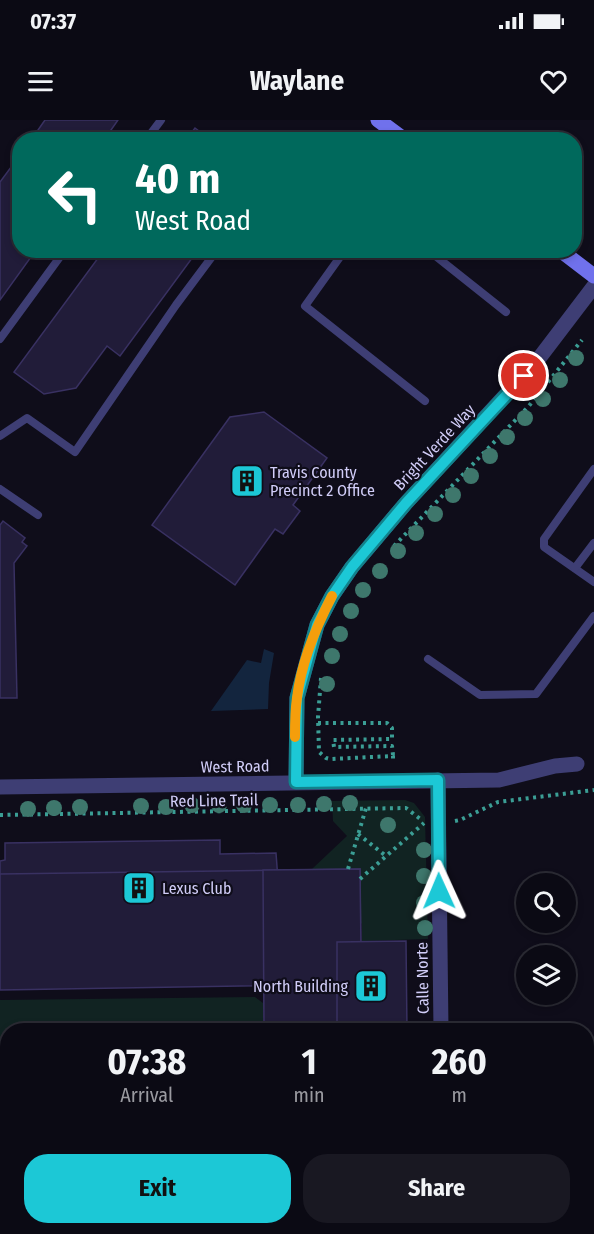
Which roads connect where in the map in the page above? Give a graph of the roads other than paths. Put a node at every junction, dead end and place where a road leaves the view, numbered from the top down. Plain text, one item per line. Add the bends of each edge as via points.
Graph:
1 (378, 120) edge
2 (394, 132) edge
3 (59, 258) edge
4 (211, 258) edge
5 (339, 258) edge
6 (438, 258) edge
7 (570, 258) edge
8 (594, 276) edge
9 (594, 286) edge
10 (506, 312) dead end
11 (0, 339) edge
12 (426, 401) dead end
13 (0, 436) edge
14 (594, 469) edge
15 (0, 489) edge
16 (38, 515) dead end
17 (594, 543) edge
18 (575, 568) junction
19 (594, 582) edge
20 (594, 616) edge
21 (428, 659) dead end
22 (577, 764) dead end
23 (438, 780) junction
24 (296, 782) junction
25 (0, 787) edge
26 (441, 1023) edge

1 - 2 main road
3 - 11 lane
4 - 13 lane via 75,452 27,418
5 - 12 lane via 305,306
6 - 10 lane
7 - 8 main road
9 - 24 street, Bright Verde Way via 537,362 406,503 332,596 317,625 297,698
14 - 18 lane via 544,539 544,547
15 - 16 lane
17 - 18 lane
18 - 19 lane
20 - 21 lane via 536,694 480,695
22 - 23 street, West Road via 499,780
23 - 24 street, West Road
23 - 26 street, Calle Norte
24 - 25 street, West Road

